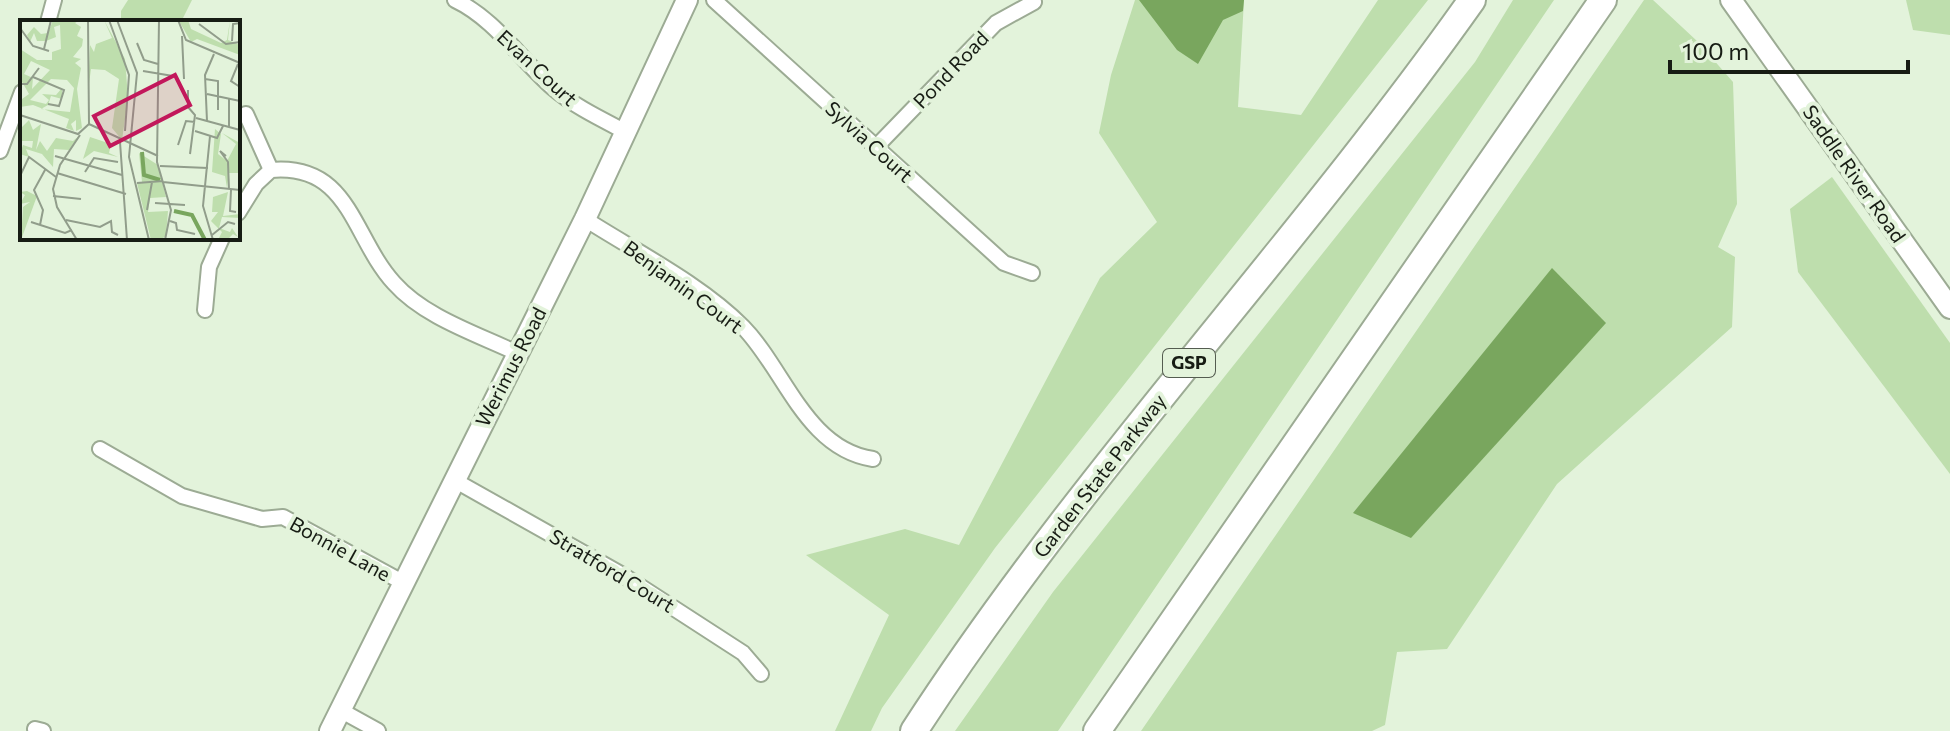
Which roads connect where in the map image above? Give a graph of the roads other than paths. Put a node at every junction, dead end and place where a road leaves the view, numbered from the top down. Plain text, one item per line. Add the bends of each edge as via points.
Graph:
1 (54, 0) edge
2 (455, 0) edge
3 (687, 0) edge
4 (714, 0) edge
5 (1472, 0) edge
6 (1603, 0) edge
7 (1731, 0) edge
8 (1034, 2) edge
9 (49, 20) edge
10 (20, 97) edge
11 (246, 114) dead end
12 (624, 131) junction
13 (875, 148) junction
14 (0, 151) edge
15 (271, 170) junction
16 (240, 210) edge
17 (585, 219) junction
18 (221, 240) edge
19 (1032, 273) dead end
20 (1950, 308) edge
21 (205, 310) dead end
22 (517, 353) junction
23 (100, 449) dead end
24 (873, 459) dead end
25 (454, 480) junction
26 (404, 583) junction
27 (761, 674) dead end
28 (340, 710) junction
29 (330, 731) edge
30 (378, 731) edge
31 (914, 731) edge
32 (1097, 731) edge

1 - 9 street
2 - 12 street, Evan Court via 478,12 553,88
3 - 12 main road, Werimus Road
4 - 13 street, Sylvia Court
5 - 31 highway, Garden State Parkway / GSP via 1043,549
6 - 32 highway
7 - 20 main road, Saddle River Road
8 - 13 street, Pond Road via 996,23
10 - 14 street
11 - 15 street
12 - 17 main road, Werimus Road
13 - 19 street, Sylvia Court via 1004,263
15 - 16 street
15 - 22 street via 310,172 327,183 394,283 434,313
17 - 22 main road, Werimus Road
17 - 24 street, Benjamin Court via 743,327 819,429 855,457
18 - 21 street via 209,267
22 - 25 main road, Werimus Road
23 - 26 street, Bonnie Lane via 182,496 262,519 283,517
25 - 26 main road, Werimus Road
25 - 27 street, Stratford Court via 621,574 743,653
26 - 28 main road, Werimus Road
28 - 29 main road, Werimus Road
28 - 30 street

